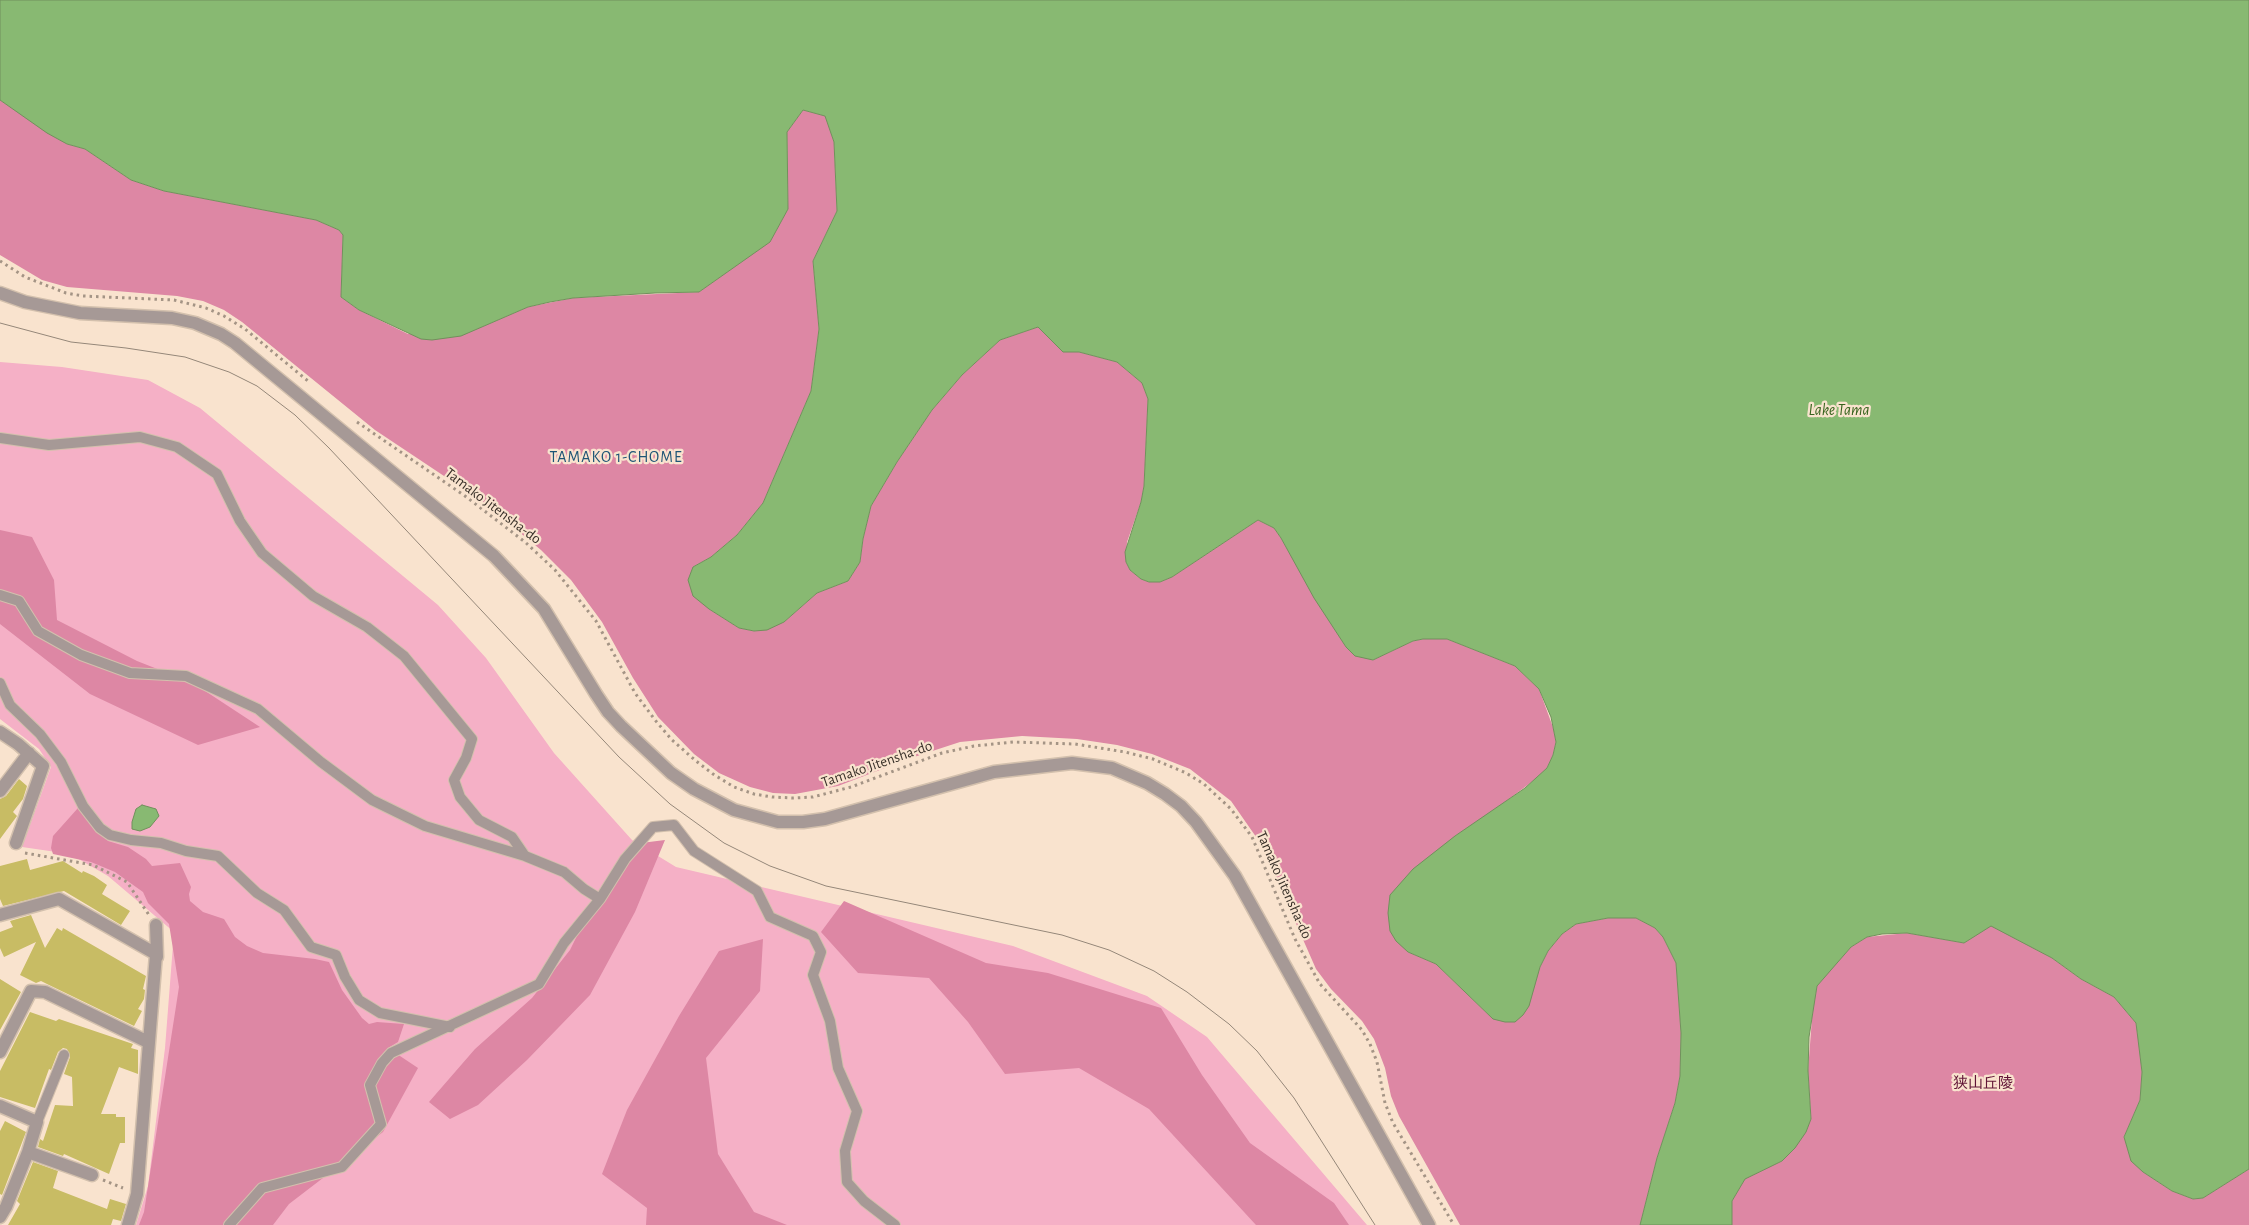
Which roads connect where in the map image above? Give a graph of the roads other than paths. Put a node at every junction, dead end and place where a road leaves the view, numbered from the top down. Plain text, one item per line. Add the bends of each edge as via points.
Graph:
1 (0, 293) edge
2 (0, 438) edge
3 (0, 595) edge
4 (0, 683) edge
5 (0, 732) edge
6 (29, 753) junction
7 (0, 791) edge
8 (19, 848) road end
9 (525, 856) junction
10 (600, 898) junction
11 (0, 915) edge
12 (156, 925) road end
13 (157, 956) junction
14 (450, 1027) junction
15 (148, 1042) junction
16 (0, 1052) edge
17 (64, 1055) dead end
18 (0, 1106) edge
19 (37, 1122) junction
20 (28, 1152) junction
21 (92, 1175) road end
22 (0, 1217) edge
23 (128, 1225) edge
24 (229, 1225) edge
25 (894, 1225) edge
26 (1429, 1225) edge

1 - 26 street via 25,302 80,312 187,321 235,343 494,556 544,609 608,712 621,726 671,773 734,810 778,822 825,819 994,772 1072,763 1112,768 1165,794 1196,822 1236,876
2 - 9 lane via 49,445 140,437 177,447 217,474 240,520 262,553 313,596 367,627 404,656 472,739 454,780 460,797 479,820 512,837
3 - 9 lane via 19,601 38,631 82,655 130,672 186,676 258,709 372,800 425,826
4 - 14 lane via 10,705 40,734 61,762 83,806 100,828 110,835 218,856 257,893 284,910 311,946 336,955 359,1000 380,1013
5 - 6 street
6 - 7 street
6 - 8 street via 43,766
9 - 10 lane via 564,872
10 - 14 lane via 564,943 539,984
10 - 25 lane via 625,859 653,827 674,825 694,851 757,891 770,917 813,936 821,952 813,975 830,1021 838,1068 857,1111 845,1150 847,1182 864,1202
11 - 13 street via 59,899
12 - 13 street
13 - 15 street
14 - 24 lane via 391,1053 382,1063 370,1085 381,1124 342,1167 262,1188
15 - 16 street via 45,992 31,992
15 - 23 street via 144,1135 137,1194
17 - 19 lane
18 - 19 street
19 - 20 street
20 - 21 street
20 - 22 street

